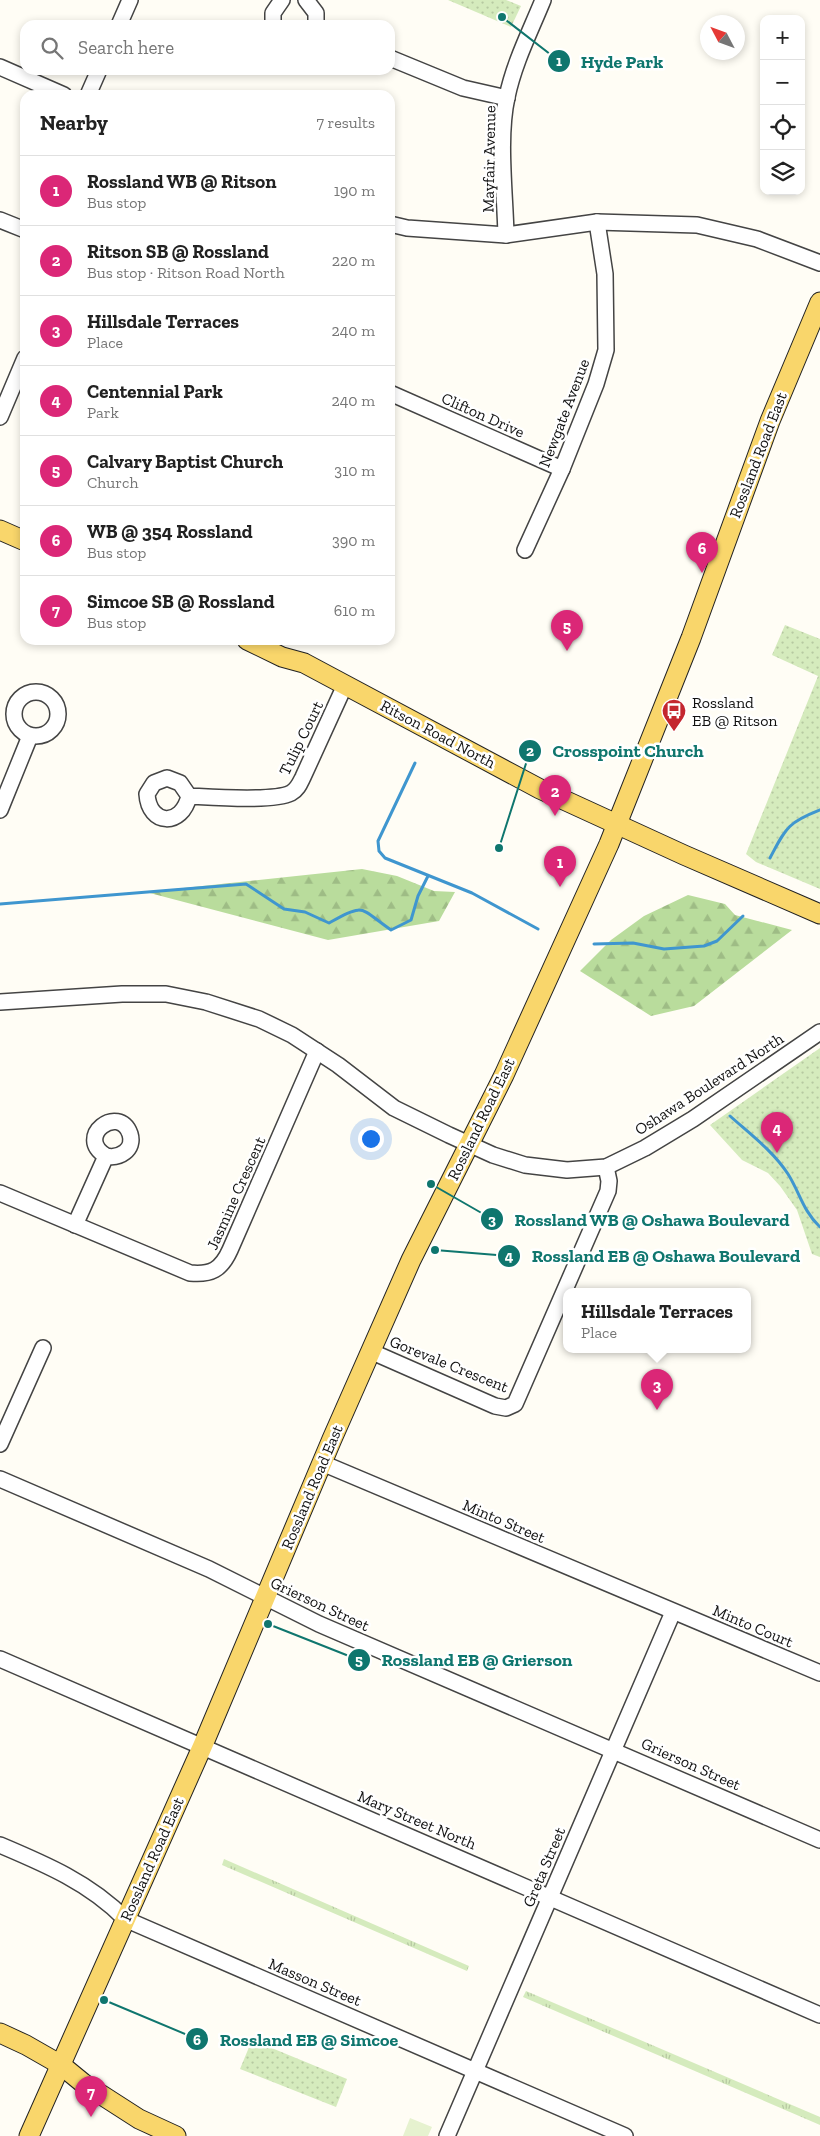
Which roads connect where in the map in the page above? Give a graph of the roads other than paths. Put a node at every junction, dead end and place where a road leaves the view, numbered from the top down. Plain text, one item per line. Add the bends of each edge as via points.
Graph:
1 (130, 0) edge
2 (282, 0) edge
3 (306, 0) edge
4 (543, 0) edge
5 (121, 20) edge
6 (273, 20) edge
7 (316, 20) edge
8 (395, 60) edge
9 (0, 67) edge
10 (97, 75) edge
11 (53, 90) edge
12 (90, 90) edge
13 (506, 98) junction
14 (0, 220) edge
15 (598, 222) junction
16 (395, 225) edge
17 (20, 228) edge
18 (506, 234) junction
19 (820, 263) edge
20 (820, 302) edge
21 (20, 385) edge
22 (395, 395) edge
23 (0, 417) edge
24 (562, 469) junction
25 (0, 530) edge
26 (20, 539) edge
27 (525, 550) dead end
28 (257, 645) edge
29 (345, 685) junction
30 (30, 736) dead end
31 (188, 796) dead end
32 (0, 810) edge
33 (616, 825) junction
34 (820, 914) edge
35 (0, 1002) edge
36 (820, 1032) edge
37 (317, 1050) junction
38 (469, 1144) junction
39 (106, 1156) dead end
40 (606, 1167) junction
41 (0, 1193) edge
42 (75, 1225) junction
43 (565, 1288) edge
44 (563, 1293) edge
45 (43, 1348) dead end
46 (370, 1351) junction
47 (0, 1444) edge
48 (322, 1463) junction
49 (0, 1479) edge
50 (265, 1598) junction
51 (673, 1612) junction
52 (0, 1659) edge
53 (820, 1673) edge
54 (202, 1746) junction
55 (613, 1749) junction
56 (820, 1840) edge
57 (0, 1844) edge
58 (551, 1897) junction
59 (125, 1919) junction
60 (820, 2015) edge
61 (0, 2033) edge
62 (61, 2065) junction
63 (475, 2070) junction
64 (29, 2136) edge
65 (176, 2136) edge
66 (447, 2136) edge
67 (625, 2136) edge

1 - 5 street
2 - 6 street via 273,13
3 - 7 street via 316,13
4 - 13 street, Mayfair Avenue
8 - 13 street via 463,88
9 - 11 street
10 - 12 street
13 - 18 street, Mayfair Avenue
14 - 17 street
15 - 18 street
15 - 19 street via 697,225 757,239
15 - 24 street, Newgate Avenue via 605,274 606,350
16 - 18 street
20 - 33 main road, Rossland Road East via 770,421 690,638
21 - 23 street
22 - 24 street, Clifton Drive
24 - 27 street, Newgate Avenue
25 - 26 main road
28 - 29 main road, Ritson Road North via 304,663
29 - 31 street, Tulip Court via 298,787 291,793 256,797
29 - 33 main road, Ritson Road North via 540,789
30 - 32 street
33 - 34 main road, Ritson Road North
33 - 38 main road, Rossland Road East via 543,992
35 - 37 street, Oshawa Boulevard North via 166,994 206,1002 259,1020
36 - 40 street, Oshawa Boulevard North via 693,1119
37 - 38 street, Oshawa Boulevard North via 394,1108
37 - 42 street, Jasmine Crescent via 230,1250 216,1271 203,1275 190,1273
38 - 40 street, Oshawa Boulevard North via 511,1161 544,1169
38 - 46 main road, Rossland Road East
39 - 42 street
40 - 43 street, Gorevale Crescent via 608,1191
41 - 42 street, Jasmine Crescent
44 - 46 street, Gorevale Crescent via 514,1404 506,1408
45 - 47 street
46 - 48 main road, Rossland Road East
48 - 50 main road, Rossland Road East
48 - 51 street, Minto Street
49 - 50 street, Grierson Street via 209,1569
50 - 54 main road, Rossland Road East
50 - 55 street, Grierson Street
51 - 53 street, Minto Court
51 - 55 street, Greta Street
52 - 54 street, Mary Street North
54 - 58 street, Mary Street North
54 - 59 main road, Rossland Road East
55 - 56 street, Grierson Street
55 - 58 street, Greta Street
57 - 59 street, Masson Street via 71,1877 110,1904
58 - 60 street, Mary Street North
58 - 63 street, Greta Street
59 - 62 main road, Rossland Road East
59 - 63 street, Masson Street
61 - 62 main road
62 - 64 main road, Rossland Road East
62 - 65 main road via 139,2119
63 - 66 street, Greta Street
63 - 67 street, Masson Street

